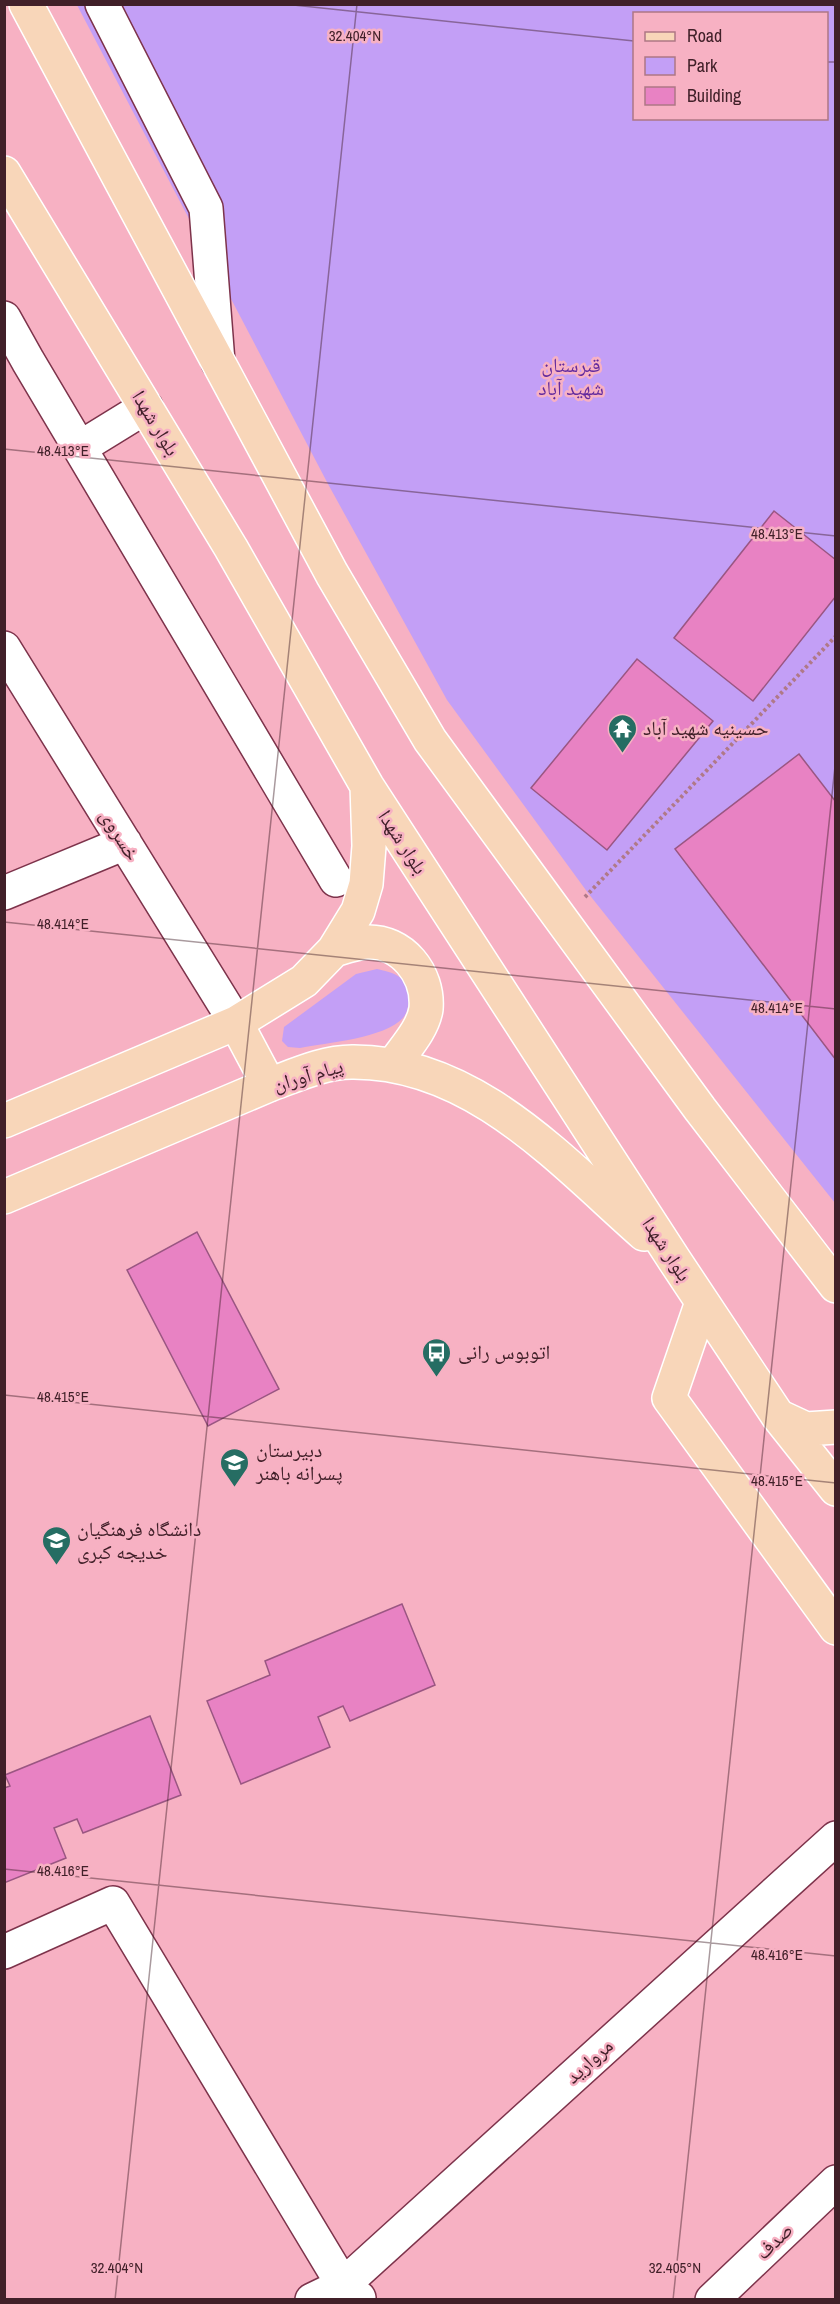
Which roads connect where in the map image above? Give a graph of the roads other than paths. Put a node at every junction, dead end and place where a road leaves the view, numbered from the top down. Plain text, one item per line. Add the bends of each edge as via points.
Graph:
1 (26, 4) edge
2 (102, 4) edge
3 (4, 173) edge
4 (4, 318) edge
5 (218, 362) junction
6 (146, 407) junction
7 (81, 447) junction
8 (4, 648) edge
9 (367, 786) junction
10 (125, 843) junction
11 (336, 880) dead end
12 (4, 893) edge
13 (334, 950) junction
14 (236, 1023) junction
15 (394, 1064) junction
16 (269, 1085) junction
17 (4, 1121) edge
18 (4, 1197) edge
19 (675, 1261) junction
20 (836, 1286) edge
21 (702, 1302) junction
22 (778, 1416) junction
23 (836, 1427) edge
24 (836, 1489) edge
25 (836, 1628) edge
26 (836, 1838) edge
27 (4, 1952) edge
28 (836, 2182) edge
29 (352, 2292) edge
30 (312, 2300) edge
31 (712, 2300) edge

1 - 5 main road
2 - 5 street via 206,208
3 - 6 main road, بلوار شهدا
4 - 7 street
5 - 20 main road via 332,574 430,740 700,1109
6 - 7 street
6 - 9 main road, بلوار شهدا
7 - 11 street
8 - 10 street, خسروی
9 - 13 main road via 366,884 358,911
9 - 19 main road, بلوار شهدا
10 - 12 street
10 - 14 street, خسروی
13 - 14 main road via 304,981
13 - 15 main road via 367,942 387,946 407,957 423,978 426,1009 415,1035
14 - 16 main road
14 - 17 main road
15 - 16 main road, پیام آوران via 350,1062 314,1069
15 - 19 main road, پیام آوران via 482,1098 517,1122
16 - 18 main road, پیام آوران
19 - 21 main road, بلوار شهدا
21 - 22 main road, بلوار شهدا
21 - 25 main road via 669,1398
22 - 23 main road via 806,1429
22 - 24 main road, بلوار شهدا
26 - 29 street, مروارید
27 - 29 street via 113,1903
28 - 31 street, صدف
29 - 30 street, مروارید

